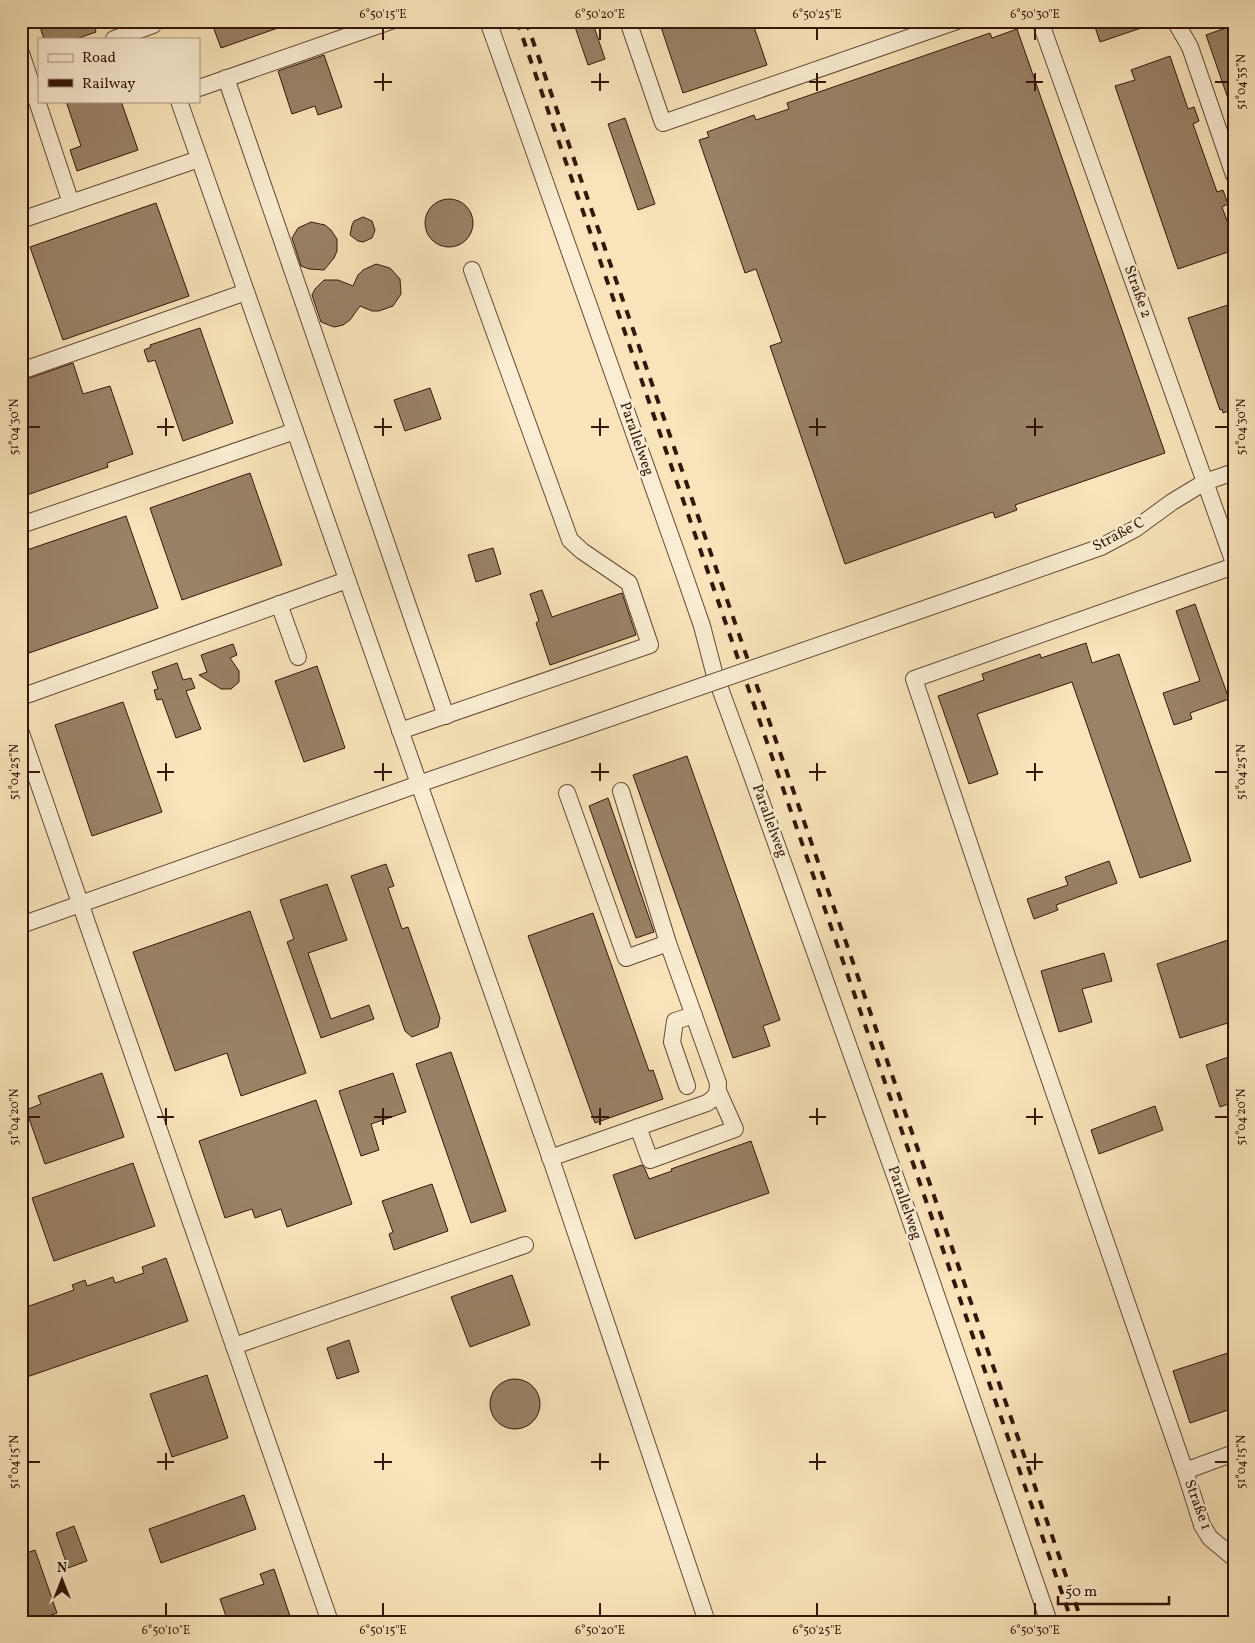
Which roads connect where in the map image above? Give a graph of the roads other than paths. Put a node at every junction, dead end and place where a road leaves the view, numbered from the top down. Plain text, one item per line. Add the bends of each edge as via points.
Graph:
1 (391, 21) edge
2 (488, 21) edge
3 (628, 21) edge
4 (957, 21) edge
5 (1040, 21) edge
6 (1177, 22) edge
7 (154, 28) edge
8 (118, 38) edge
9 (21, 53) edge
10 (33, 68) edge
11 (226, 78) junction
12 (38, 86) edge
13 (200, 88) edge
14 (43, 102) edge
15 (179, 102) edge
16 (199, 159) junction
17 (1234, 175) edge
18 (71, 203) junction
19 (21, 220) edge
20 (472, 270) dead end
21 (246, 292) junction
22 (21, 371) edge
23 (295, 431) junction
24 (1234, 472) edge
25 (1205, 482) junction
26 (21, 525) edge
27 (1234, 562) edge
28 (1234, 566) edge
29 (347, 580) junction
30 (279, 604) junction
31 (298, 657) dead end
32 (21, 697) edge
33 (446, 716) junction
34 (400, 731) junction
35 (21, 733) edge
36 (418, 784) junction
37 (620, 791) dead end
38 (567, 794) dead end
39 (80, 904) junction
40 (21, 925) edge
41 (668, 943) junction
42 (694, 1015) junction
43 (687, 1086) dead end
44 (718, 1091) junction
45 (638, 1127) junction
46 (550, 1158) junction
47 (525, 1245) dead end
48 (234, 1346) junction
49 (1234, 1453) edge
50 (1185, 1471) junction
51 (1234, 1558) edge
52 (330, 1622) edge
53 (708, 1622) edge
54 (1048, 1622) edge

1 - 11 street
2 - 54 street, Parallelweg via 675,548 727,710 900,1190
3 - 4 street via 663,122
5 - 25 street, Straße 2
6 - 17 street via 1190,47
7 - 8 street
9 - 10 street
10 - 12 street
11 - 13 street
11 - 33 street
14 - 18 street
15 - 16 street
16 - 18 street
16 - 21 street
18 - 19 street
20 - 33 street via 570,540 629,583 650,645
21 - 22 street
21 - 23 street
23 - 26 street
23 - 29 street
24 - 25 street, Straße C
25 - 27 street, Straße 2
25 - 36 street, Straße C, bridge via 1135,529 1101,547
28 - 50 street, Straße 1 via 914,679
29 - 30 street
29 - 34 street
30 - 31 street
30 - 32 street
33 - 34 street
34 - 36 street
35 - 39 street
36 - 39 street, Straße C
36 - 46 street
37 - 41 street
38 - 41 street via 626,958
39 - 40 street, Straße C
39 - 48 street
41 - 42 street
42 - 43 street via 675,1021 672,1042
42 - 44 street
44 - 45 street via 708,1103
44 - 45 street via 735,1130 650,1160
45 - 46 street
46 - 53 street
47 - 48 street
48 - 52 street
49 - 50 street
50 - 51 street, Straße 1 via 1202,1525 1210,1538

